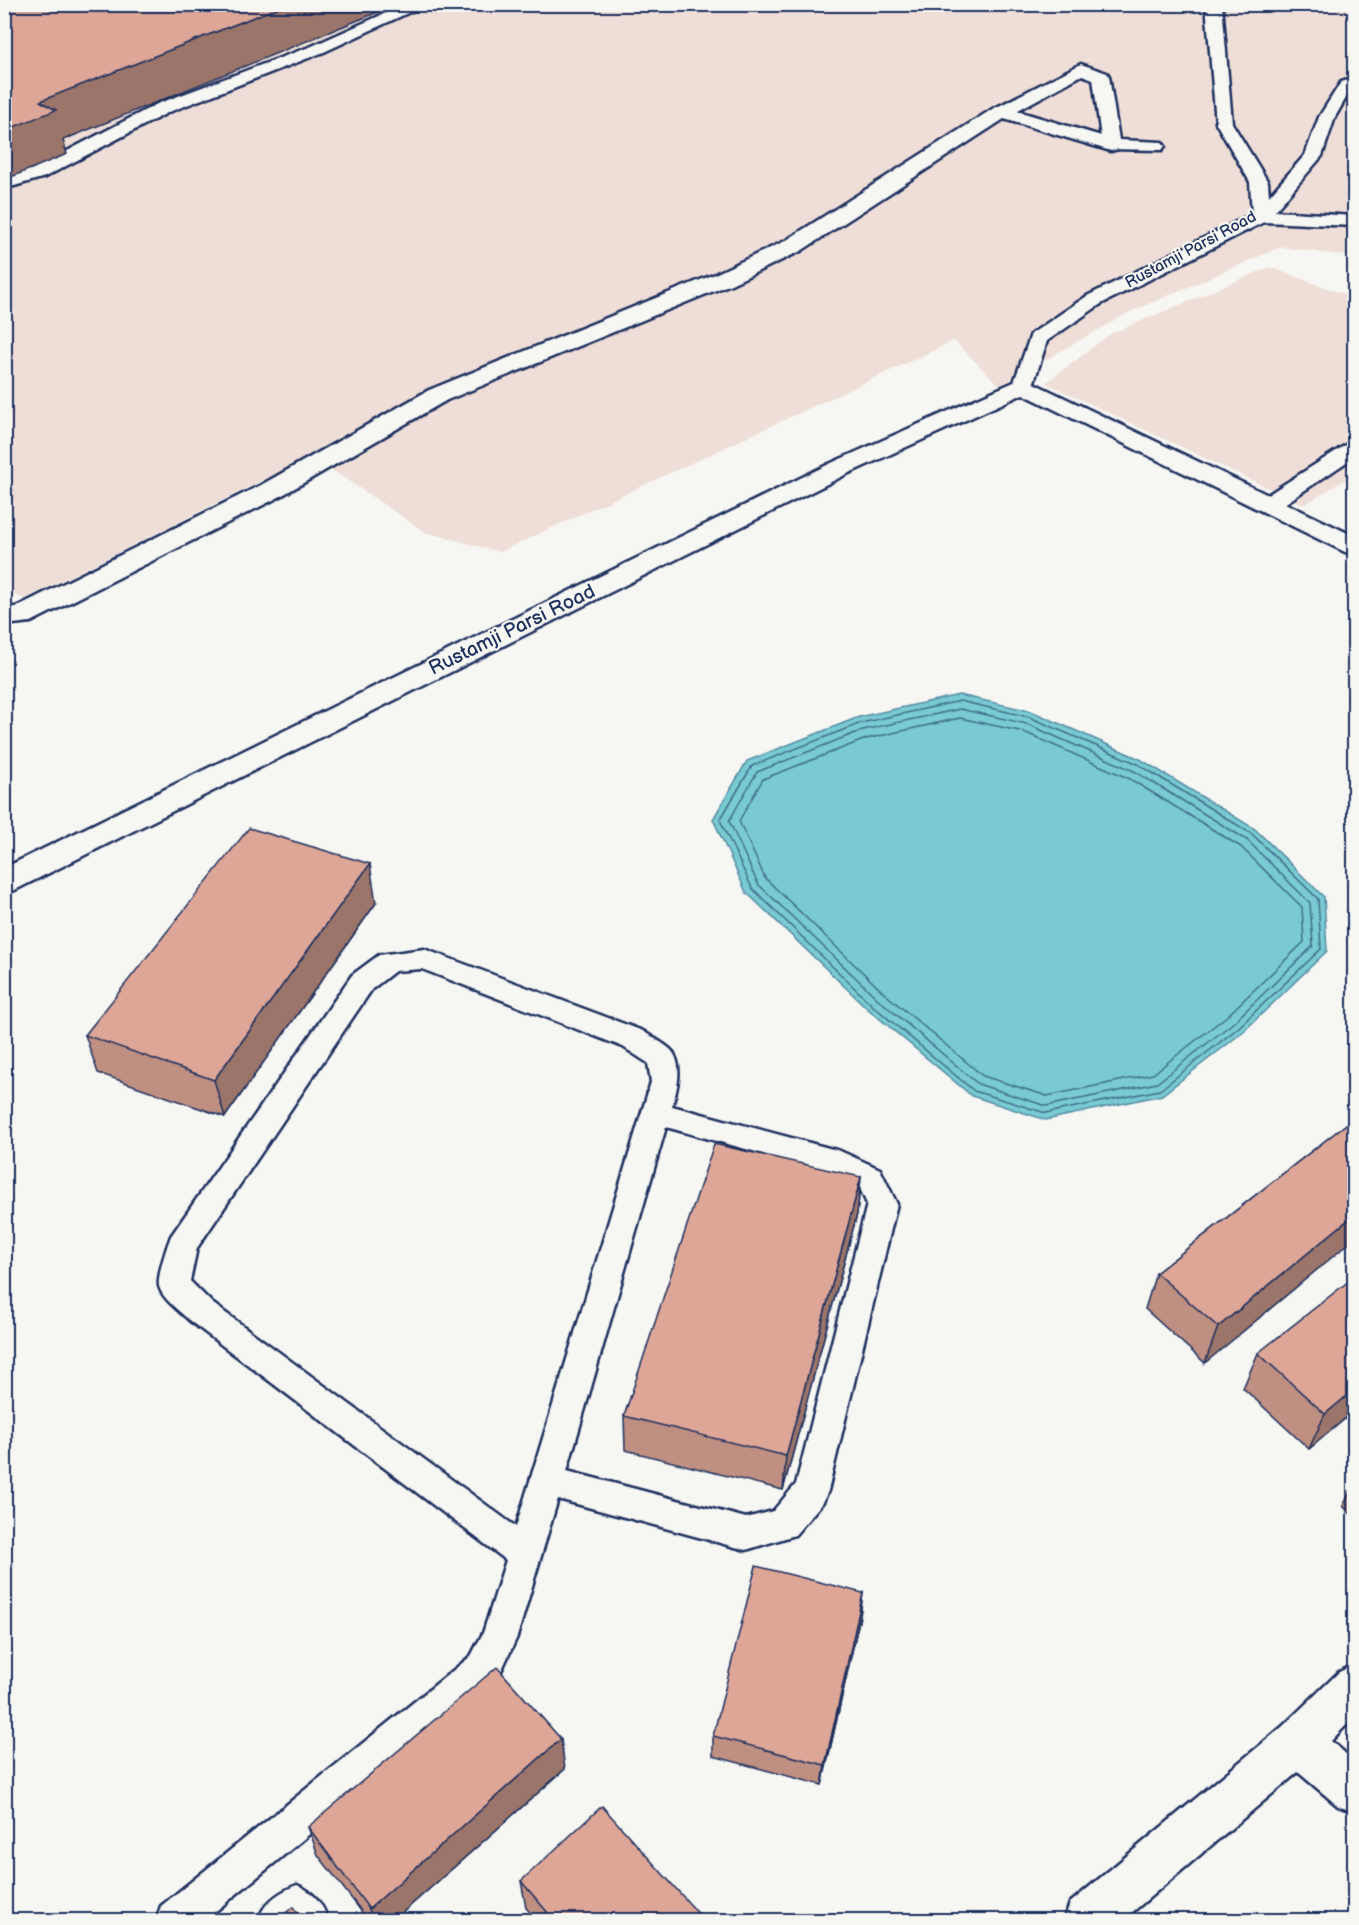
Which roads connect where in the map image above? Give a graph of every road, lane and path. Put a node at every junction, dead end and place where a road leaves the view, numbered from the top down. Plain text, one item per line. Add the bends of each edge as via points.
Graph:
1 (420, 4) edge
2 (1214, 4) edge
3 (1347, 85) dead end
4 (1001, 112) junction
5 (1111, 145) junction
6 (1156, 146) dead end
7 (4, 184) edge
8 (1261, 216) junction
9 (1354, 220) edge
10 (1023, 385) junction
11 (1354, 448) edge
12 (1269, 504) junction
13 (1354, 546) edge
14 (4, 616) edge
15 (4, 882) edge
16 (656, 1113) junction
17 (547, 1481) junction
18 (523, 1554) junction
19 (1354, 1687) edge
20 (1298, 1743) junction
21 (1354, 1790) edge
22 (175, 1920) edge
23 (277, 1920) edge
24 (309, 1920) edge
25 (1087, 1920) edge

1 - 7 lane via 318,49 163,108 39,173
2 - 8 lane, Rustamji Parsi Road via 1224,123 1259,182
3 - 8 lane via 1327,117 1313,156
4 - 5 street
4 - 5 lane via 1081,69 1101,76
4 - 14 street via 793,246 723,279 438,395 270,491 21,616
5 - 6 lane
8 - 9 lane
8 - 10 lane, Rustamji Parsi Road via 1094,300 1038,338
10 - 12 street
10 - 15 street, Rustamji Parsi Road via 838,469
11 - 12 lane
12 - 13 street
16 - 17 lane
16 - 17 lane via 840,1163 870,1178 882,1204 811,1491 783,1524 746,1534
16 - 18 lane via 665,1082 660,1058 633,1039 424,959 389,962 362,982 182,1245 174,1285 201,1312
17 - 18 lane
18 - 22 lane via 499,1637 484,1668
19 - 20 street
20 - 21 street
20 - 25 street
23 - 24 lane via 297,1904

